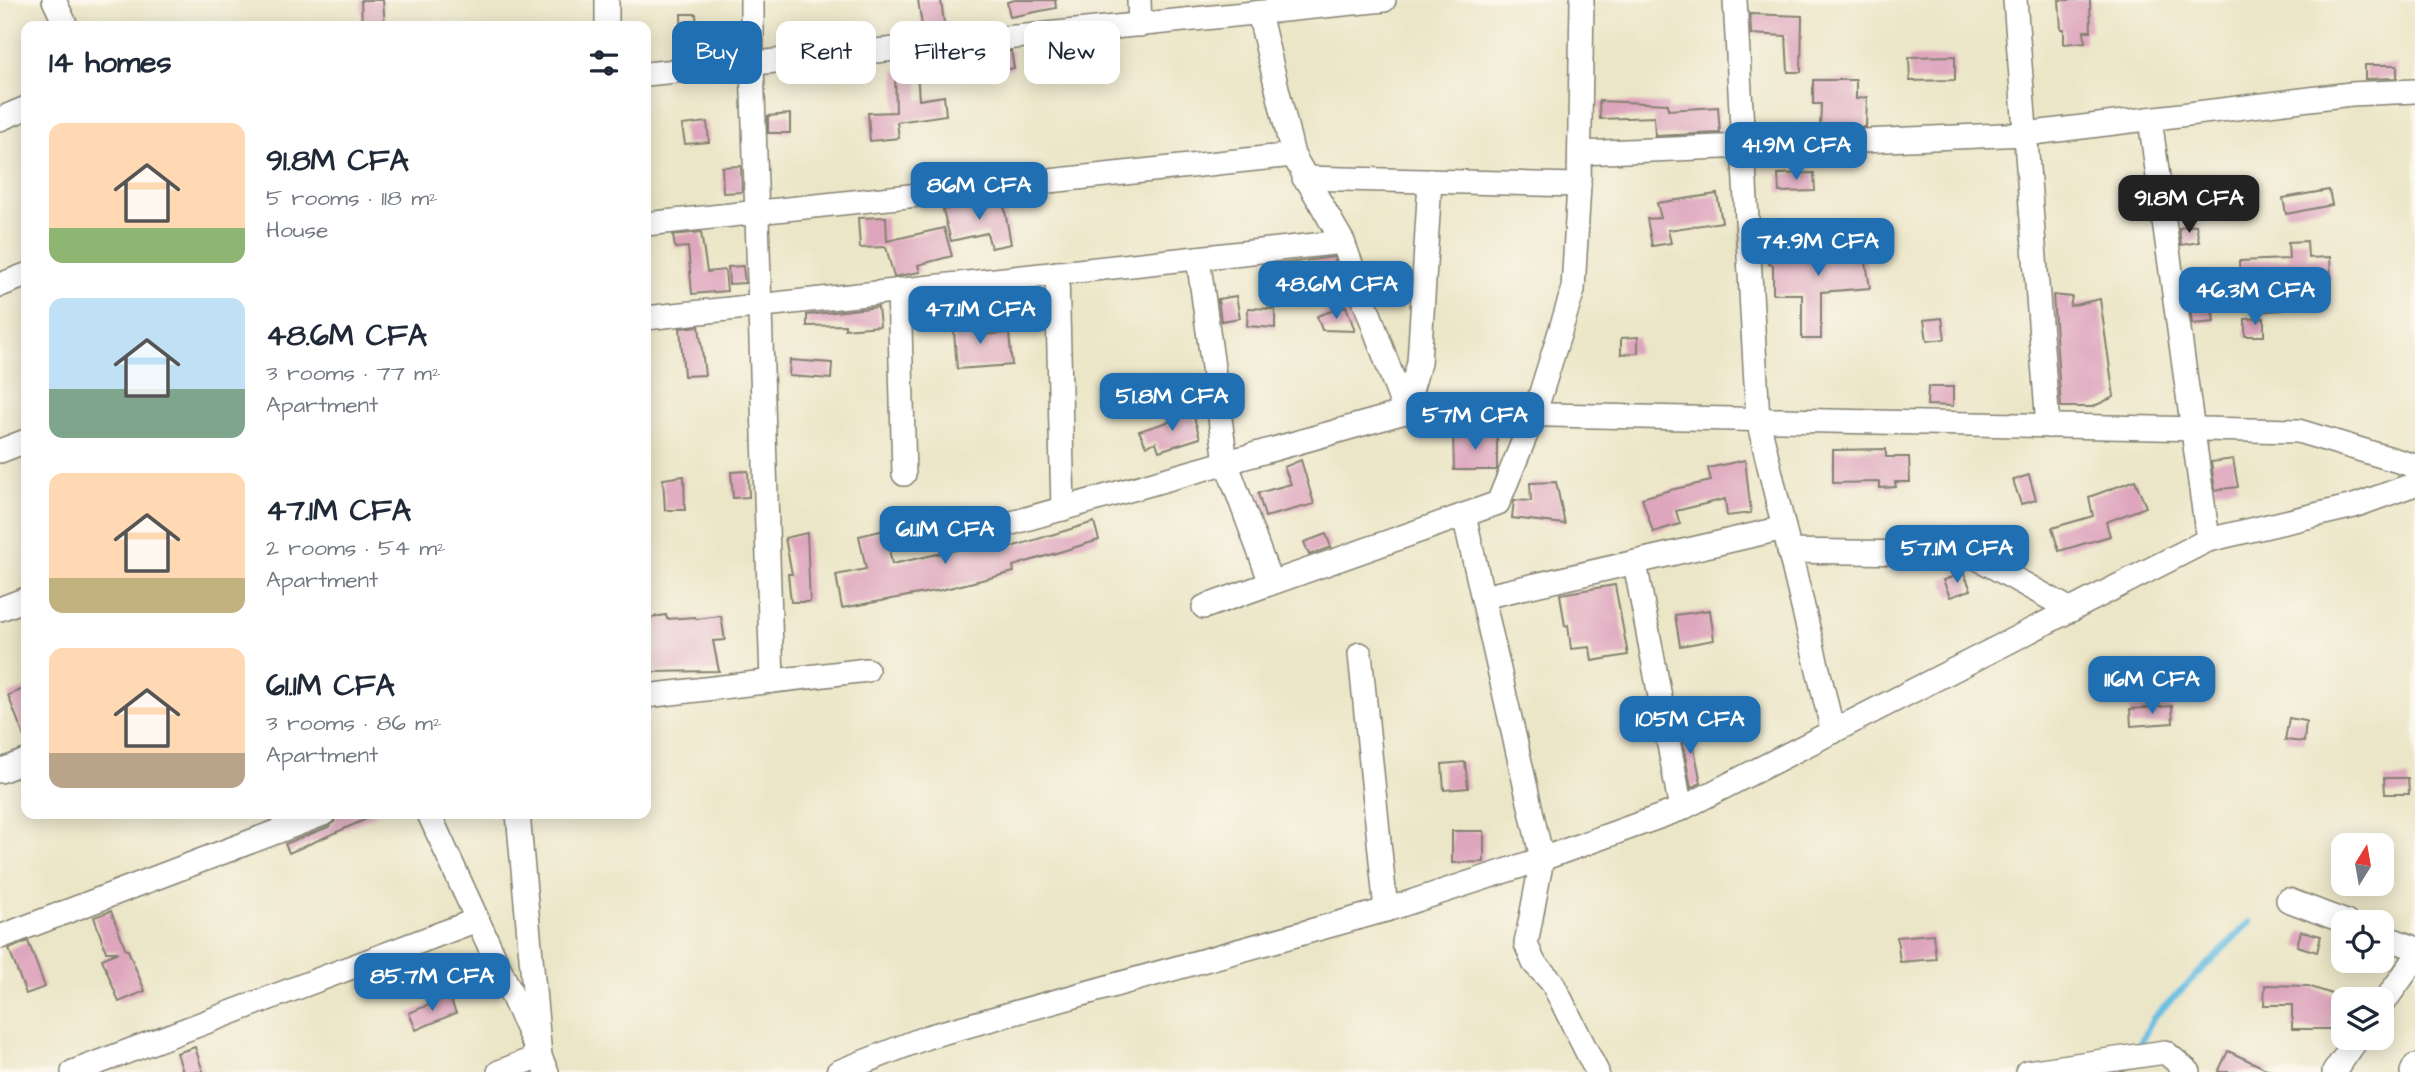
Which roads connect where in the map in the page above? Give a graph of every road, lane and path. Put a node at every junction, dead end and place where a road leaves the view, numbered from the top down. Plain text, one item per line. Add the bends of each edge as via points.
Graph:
1 (54, 0) edge
2 (607, 0) edge
3 (752, 0) edge
4 (1139, 0) edge
5 (1384, 0) edge
6 (1582, 0) edge
7 (1735, 0) edge
8 (2014, 0) edge
9 (1259, 13) junction
10 (64, 21) edge
11 (607, 21) edge
12 (752, 21) edge
13 (1140, 25) junction
14 (762, 62) edge
15 (672, 71) edge
16 (651, 73) edge
17 (753, 84) edge
18 (2415, 91) edge
19 (21, 110) edge
20 (0, 118) edge
21 (2150, 119) junction
22 (2025, 134) junction
23 (1743, 146) junction
24 (1580, 153) junction
25 (1293, 155) junction
26 (1304, 178) junction
27 (1430, 181) junction
28 (1579, 185) junction
29 (757, 212) junction
30 (651, 223) edge
31 (1343, 242) junction
32 (1198, 258) junction
33 (1057, 273) junction
34 (21, 277) edge
35 (0, 285) edge
36 (899, 290) junction
37 (760, 305) junction
38 (651, 317) edge
39 (1405, 412) junction
40 (1534, 415) junction
41 (1758, 420) junction
42 (2048, 426) junction
43 (2193, 430) junction
44 (21, 443) edge
45 (0, 451) edge
46 (1226, 462) junction
47 (2415, 466) edge
48 (904, 474) dead end
49 (2415, 484) edge
50 (1063, 509) junction
51 (1464, 514) junction
52 (980, 532) dead end
53 (1786, 539) junction
54 (2208, 540) junction
55 (1635, 563) junction
56 (1271, 583) junction
57 (1483, 597) junction
58 (21, 601) edge
59 (1204, 607) dead end
60 (0, 610) edge
61 (2070, 610) junction
62 (1360, 654) dead end
63 (867, 670) dead end
64 (772, 681) junction
65 (651, 695) edge
66 (1833, 732) junction
67 (21, 763) edge
68 (0, 772) edge
69 (1681, 809) junction
70 (310, 819) edge
71 (431, 819) edge
72 (518, 819) edge
73 (1542, 859) junction
74 (2288, 900) dead end
75 (1386, 910) junction
76 (2331, 916) edge
77 (477, 920) junction
78 (0, 937) edge
79 (2394, 940) edge
80 (2415, 948) edge
81 (2415, 958) edge
82 (2394, 988) edge
83 (2350, 1050) edge
84 (543, 1064) edge
85 (2415, 1066) edge
86 (74, 1072) edge
87 (499, 1072) edge
88 (838, 1072) edge
89 (1597, 1072) edge
90 (2027, 1072) edge
91 (2189, 1072) edge
92 (2334, 1072) edge
93 (2413, 1072) edge

1 - 10 street
2 - 11 street
3 - 12 street
4 - 13 street
5 - 9 street
6 - 24 street
7 - 23 street
8 - 22 street
9 - 13 street
9 - 25 street
13 - 14 street
15 - 16 street
17 - 29 street
18 - 21 street via 2351,94
19 - 20 street
21 - 22 street
21 - 43 street
22 - 23 street
22 - 42 street
23 - 24 street
23 - 41 street
24 - 28 street
25 - 26 street
25 - 29 street
26 - 27 street
26 - 31 street
27 - 28 street
27 - 39 street via 1419,363
28 - 40 street via 1573,289
29 - 30 street
29 - 37 street
31 - 32 street
31 - 39 street
32 - 33 street
32 - 46 street
33 - 36 street
33 - 50 street
34 - 35 street
36 - 37 street
36 - 48 street
37 - 38 street
37 - 64 street
39 - 40 street
39 - 46 street
40 - 41 street
40 - 51 street via 1498,503
41 - 42 street
41 - 53 street
42 - 43 street
43 - 47 street via 2298,431
43 - 54 street
44 - 45 street
46 - 50 street
46 - 56 street
49 - 54 street via 2354,506
50 - 52 street
51 - 56 street
51 - 57 street
53 - 55 street
53 - 61 street via 1970,554
53 - 66 street
54 - 61 street
55 - 57 street
55 - 69 street
56 - 59 street
57 - 73 street
58 - 60 street
61 - 66 street
62 - 75 street
63 - 64 street
64 - 65 street
66 - 69 street
67 - 68 street
69 - 73 street
70 - 78 street
71 - 77 street
72 - 84 street
73 - 75 street
73 - 89 street via 1526,944 1534,963 1552,982
74 - 76 street
75 - 88 street via 928,1037
77 - 84 street
77 - 86 street
79 - 80 street
81 - 82 street
83 - 92 street
84 - 87 street
85 - 93 street
90 - 91 street via 2165,1052

